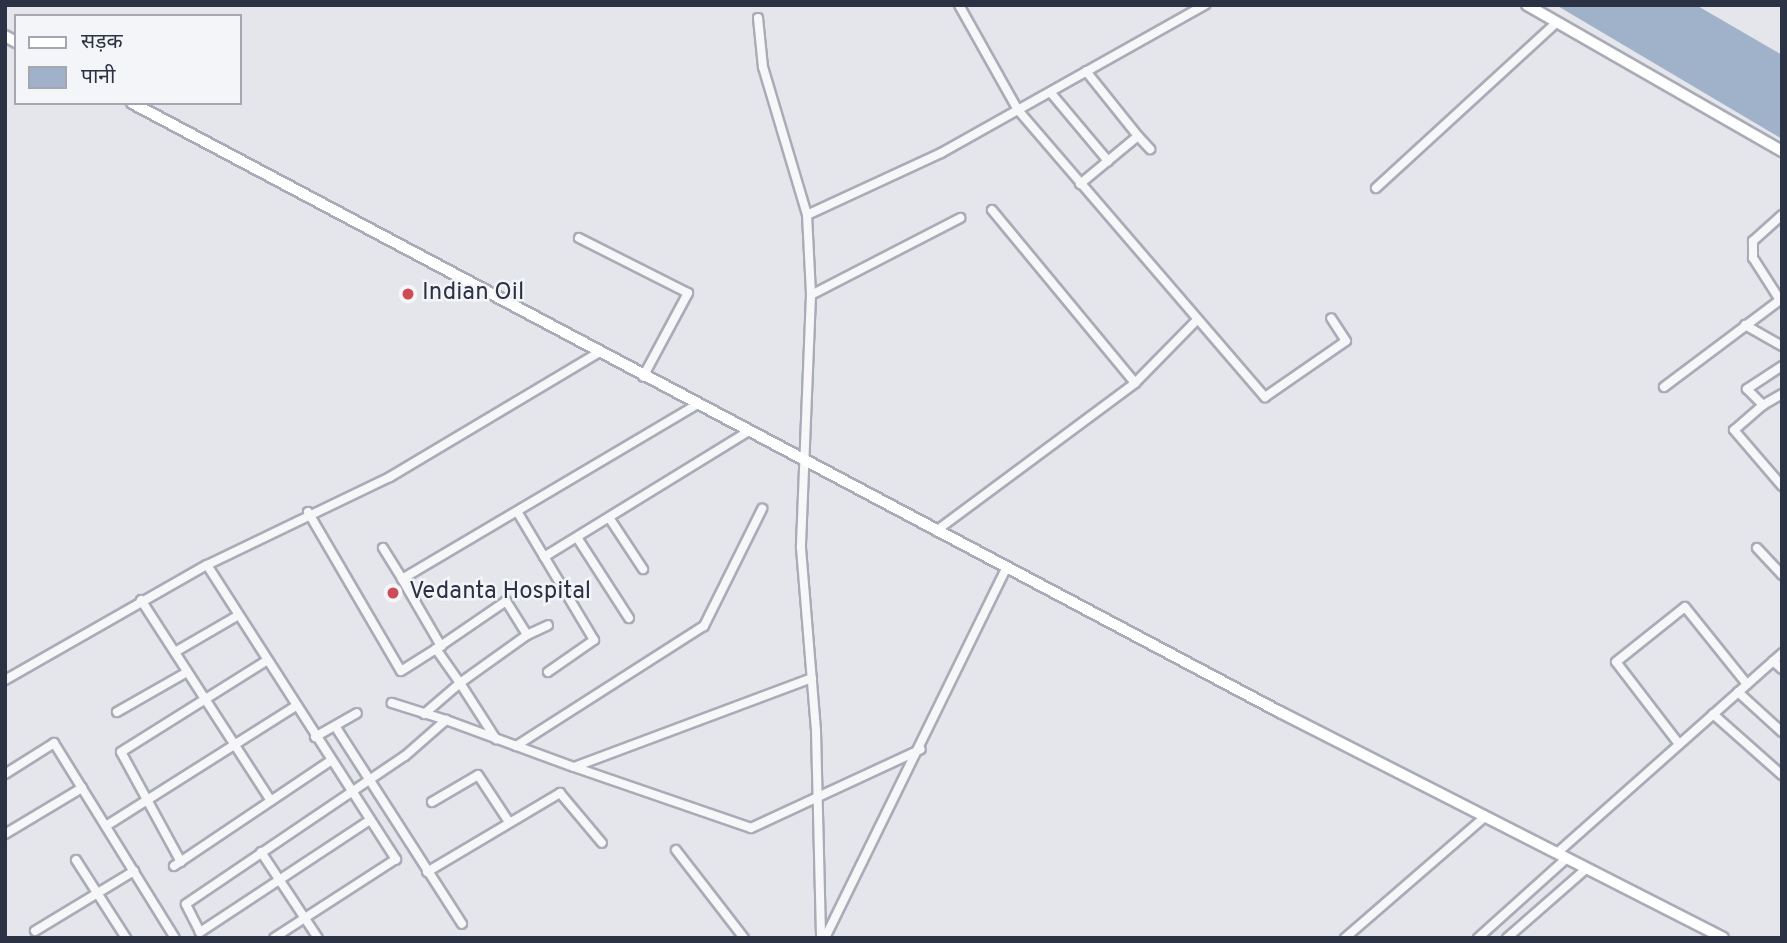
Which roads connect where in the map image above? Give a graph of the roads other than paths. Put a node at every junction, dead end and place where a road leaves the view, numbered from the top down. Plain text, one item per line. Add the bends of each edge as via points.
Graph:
1 (958, 5) edge
2 (1205, 5) edge
3 (1527, 5) edge
4 (758, 18) dead end
5 (1557, 22) junction
6 (1086, 71) junction
7 (1051, 93) junction
8 (136, 105) edge
9 (1018, 110) junction
10 (1138, 136) junction
11 (1150, 149) dead end
12 (1782, 151) edge
13 (1108, 161) junction
14 (1080, 184) junction
15 (1376, 188) dead end
16 (992, 210) dead end
17 (807, 215) junction
18 (1782, 215) edge
19 (960, 218) dead end
20 (579, 238) dead end
21 (811, 295) junction
22 (1781, 300) edge
23 (1331, 318) dead end
24 (1195, 322) junction
25 (1745, 325) junction
26 (1782, 346) edge
27 (598, 353) junction
28 (1782, 366) edge
29 (643, 377) junction
30 (1135, 383) junction
31 (1664, 387) dead end
32 (1782, 394) edge
33 (696, 404) junction
34 (1763, 405) junction
35 (747, 432) junction
36 (801, 460) junction
37 (1782, 486) edge
38 (762, 509) dead end
39 (308, 512) junction
40 (518, 513) junction
41 (610, 519) junction
42 (936, 531) junction
43 (578, 539) junction
44 (383, 548) dead end
45 (1757, 548) dead end
46 (544, 557) junction
47 (207, 565) junction
48 (1006, 568) junction
49 (643, 569) dead end
50 (1782, 575) edge
51 (402, 579) junction
52 (141, 600) junction
53 (237, 615) junction
54 (629, 618) dead end
55 (548, 625) dead end
56 (527, 635) junction
57 (438, 648) junction
58 (175, 652) junction
59 (1782, 653) edge
60 (1773, 660) junction
61 (266, 661) junction
62 (1782, 669) edge
63 (187, 672) junction
64 (548, 672) dead end
65 (812, 678) junction
66 (5, 680) edge
67 (460, 683) junction
68 (1747, 684) junction
69 (1738, 692) junction
70 (204, 699) junction
71 (392, 703) dead end
72 (294, 707) junction
73 (117, 712) dead end
74 (357, 713) dead end
75 (424, 714) junction
76 (1713, 714) junction
77 (446, 720) junction
78 (335, 726) junction
79 (1782, 732) edge
80 (315, 737) junction
81 (496, 738) junction
82 (1679, 744) junction
83 (234, 746) junction
84 (516, 746) junction
85 (921, 749) junction
86 (330, 761) junction
87 (574, 767) junction
88 (5, 774) edge
89 (1782, 775) edge
90 (370, 779) junction
91 (82, 788) junction
92 (350, 791) junction
93 (818, 797) junction
94 (147, 800) junction
95 (271, 801) junction
96 (432, 802) dead end
97 (1486, 817) junction
98 (370, 820) junction
99 (509, 822) junction
100 (106, 826) junction
101 (5, 834) edge
102 (602, 844) dead end
103 (676, 850) dead end
104 (261, 852) junction
105 (1562, 855) junction
106 (76, 860) dead end
107 (1587, 869) junction
108 (134, 871) junction
109 (427, 872) junction
110 (280, 880) junction
111 (98, 893) junction
112 (305, 918) junction
113 (462, 924) dead end
114 (35, 931) dead end
115 (126, 938) edge
116 (175, 938) edge
117 (274, 938) edge
118 (318, 938) edge
119 (744, 938) edge
120 (823, 938) edge
121 (1345, 938) edge
122 (1478, 938) edge
123 (1507, 938) edge
124 (1723, 938) edge

1 - 9 street
2 - 6 street
3 - 5 main road
4 - 17 street via 763,67
5 - 12 main road
5 - 15 street
6 - 7 street
6 - 10 street
7 - 9 street
7 - 13 street
8 - 27 main road
9 - 14 street
9 - 17 street
10 - 11 street
10 - 13 street
13 - 14 street
14 - 24 street
16 - 30 street
17 - 21 street
18 - 22 street via 1753,241 1753,258
19 - 21 street
20 - 29 street via 688,293
21 - 36 street
22 - 25 street
23 - 24 street via 1346,341 1265,397
24 - 30 street
25 - 26 street
25 - 31 street
27 - 29 main road
27 - 39 street via 390,477
28 - 34 street via 1747,389
29 - 33 main road
30 - 42 street
32 - 34 street
33 - 35 main road
33 - 40 street
34 - 37 street via 1734,430
35 - 36 main road
35 - 41 street
36 - 42 main road
36 - 65 street
38 - 84 street via 704,626
39 - 47 street
39 - 57 street via 401,671
40 - 46 street
40 - 51 street
41 - 43 street
41 - 49 street
42 - 48 main road
43 - 46 street
43 - 54 street
44 - 51 street
45 - 50 street
46 - 64 street via 594,640
47 - 52 street
47 - 53 street
48 - 85 street
48 - 97 main road
51 - 57 street
52 - 58 street
52 - 66 street
53 - 58 street
53 - 61 street
55 - 56 street
56 - 57 street via 506,601
56 - 67 street
57 - 67 street
58 - 63 street
59 - 60 street
60 - 62 street
60 - 68 street
61 - 70 street
61 - 72 street
63 - 70 street
63 - 73 street
65 - 87 street
65 - 93 street
67 - 75 street
67 - 81 street
68 - 69 street
68 - 82 street via 1685,607 1616,662
69 - 76 street
69 - 79 street
70 - 83 street
70 - 94 street via 121,752
71 - 75 street
72 - 80 street
72 - 83 street
74 - 78 street
75 - 77 street
76 - 82 street
76 - 89 street
77 - 81 street
77 - 90 street
78 - 80 street
78 - 90 street
80 - 86 street
81 - 84 street
82 - 105 street
83 - 94 street
83 - 95 street
84 - 87 street
85 - 93 street
85 - 120 street
86 - 92 street
86 - 95 street
87 - 93 street via 751,828
88 - 91 street via 54,743
90 - 92 street
90 - 109 street
91 - 100 street
91 - 101 street
92 - 98 street
92 - 104 street
93 - 120 street
94 - 95 street via 178,864
94 - 100 street
96 - 99 street via 478,775
97 - 105 main road
97 - 121 street
98 - 110 street
98 - 112 street via 396,859
99 - 102 street via 559,793
99 - 109 street
100 - 108 street
103 - 119 street
104 - 110 street
104 - 110 street via 186,904 200,932
105 - 107 main road
105 - 122 street
106 - 111 street
107 - 123 street
107 - 124 main road
108 - 111 street
108 - 116 street
109 - 113 street
110 - 112 street
111 - 114 street
111 - 115 street
112 - 117 street
112 - 118 street

